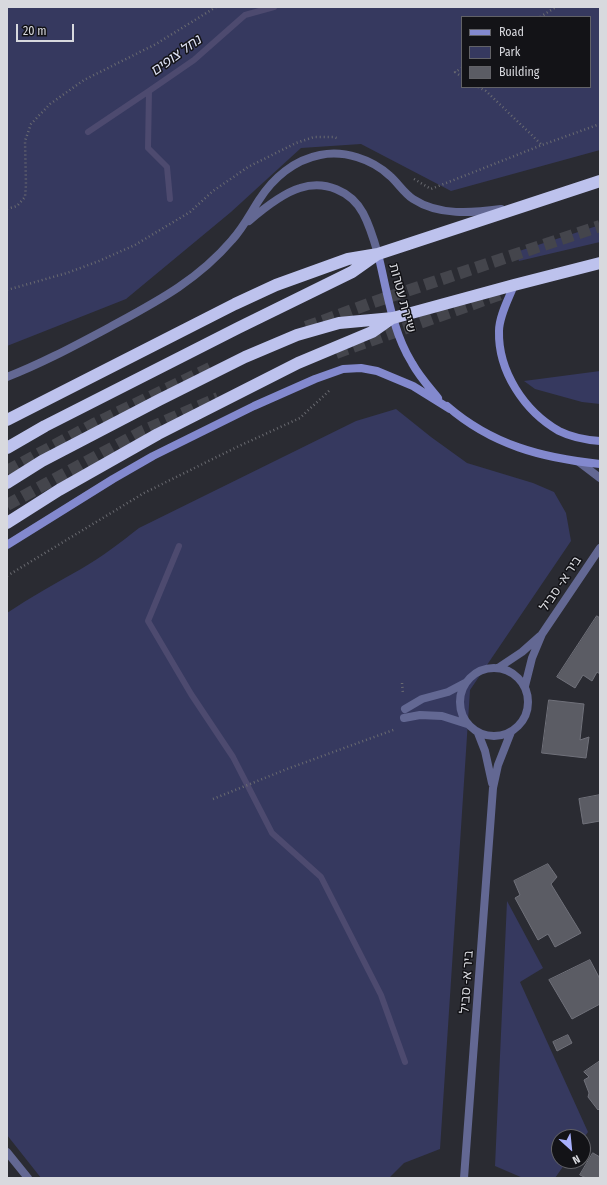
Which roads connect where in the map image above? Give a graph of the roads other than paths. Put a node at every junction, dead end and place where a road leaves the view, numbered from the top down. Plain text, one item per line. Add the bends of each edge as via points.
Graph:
1 (600, 181) edge
2 (524, 206) junction
3 (245, 224) junction
4 (378, 254) junction
5 (600, 263) edge
6 (514, 284) junction
7 (393, 318) junction
8 (7, 377) edge
9 (450, 409) junction
10 (7, 420) edge
11 (600, 441) edge
12 (7, 448) edge
13 (579, 462) junction
14 (600, 464) edge
15 (600, 478) edge
16 (7, 483) edge
17 (7, 523) edge
18 (7, 545) edge
19 (600, 548) edge
20 (542, 634) junction
21 (498, 668) junction
22 (465, 683) junction
23 (525, 686) junction
24 (405, 709) road end
25 (404, 718) road end
26 (467, 724) junction
27 (511, 732) junction
28 (478, 733) junction
29 (493, 788) junction
30 (7, 1152) edge
31 (28, 1178) edge
32 (464, 1178) edge

1 - 2 highway
2 - 3 street via 464,213 440,210 413,199 376,166 357,157 331,154 306,160 284,171 267,188
2 - 4 highway
3 - 4 street via 271,204 300,188 313,185 332,187 357,204 368,224
3 - 8 street via 211,262 164,297 70,348
4 - 7 main road, שיירת עטרות
4 - 10 highway via 348,259 276,285
4 - 12 highway via 352,272 162,366
5 - 6 highway
6 - 7 highway
6 - 11 main road via 499,329 503,361 509,378 519,394 545,422 572,436
7 - 9 main road, שיירת עטרות via 412,363 427,385
7 - 16 highway via 339,322 297,335 245,357 90,435
7 - 17 highway via 372,332 298,363 158,434 59,490
9 - 13 main road, שיירת עטרות via 483,433 506,444 553,458
9 - 18 main road via 413,386 383,373 361,368 344,369 254,406 153,456
13 - 14 main road, שיירת עטרות
13 - 15 street
19 - 20 street, ביר א- סביל
20 - 21 street, ביר א- סביל via 522,652
20 - 23 street, ביר א- סביל via 532,658
21 - 22 street via 479,671
21 - 23 street via 514,674
22 - 24 street via 448,692 422,699
22 - 26 street via 459,704
23 - 27 street via 528,694 527,712 524,720
25 - 26 street via 420,715 442,716
26 - 28 street
27 - 28 street via 489,737
27 - 29 street, ביר א- סביל via 498,765
28 - 29 street, ביר א- סביל via 485,751
29 - 32 street, ביר א- סביל
30 - 31 street

